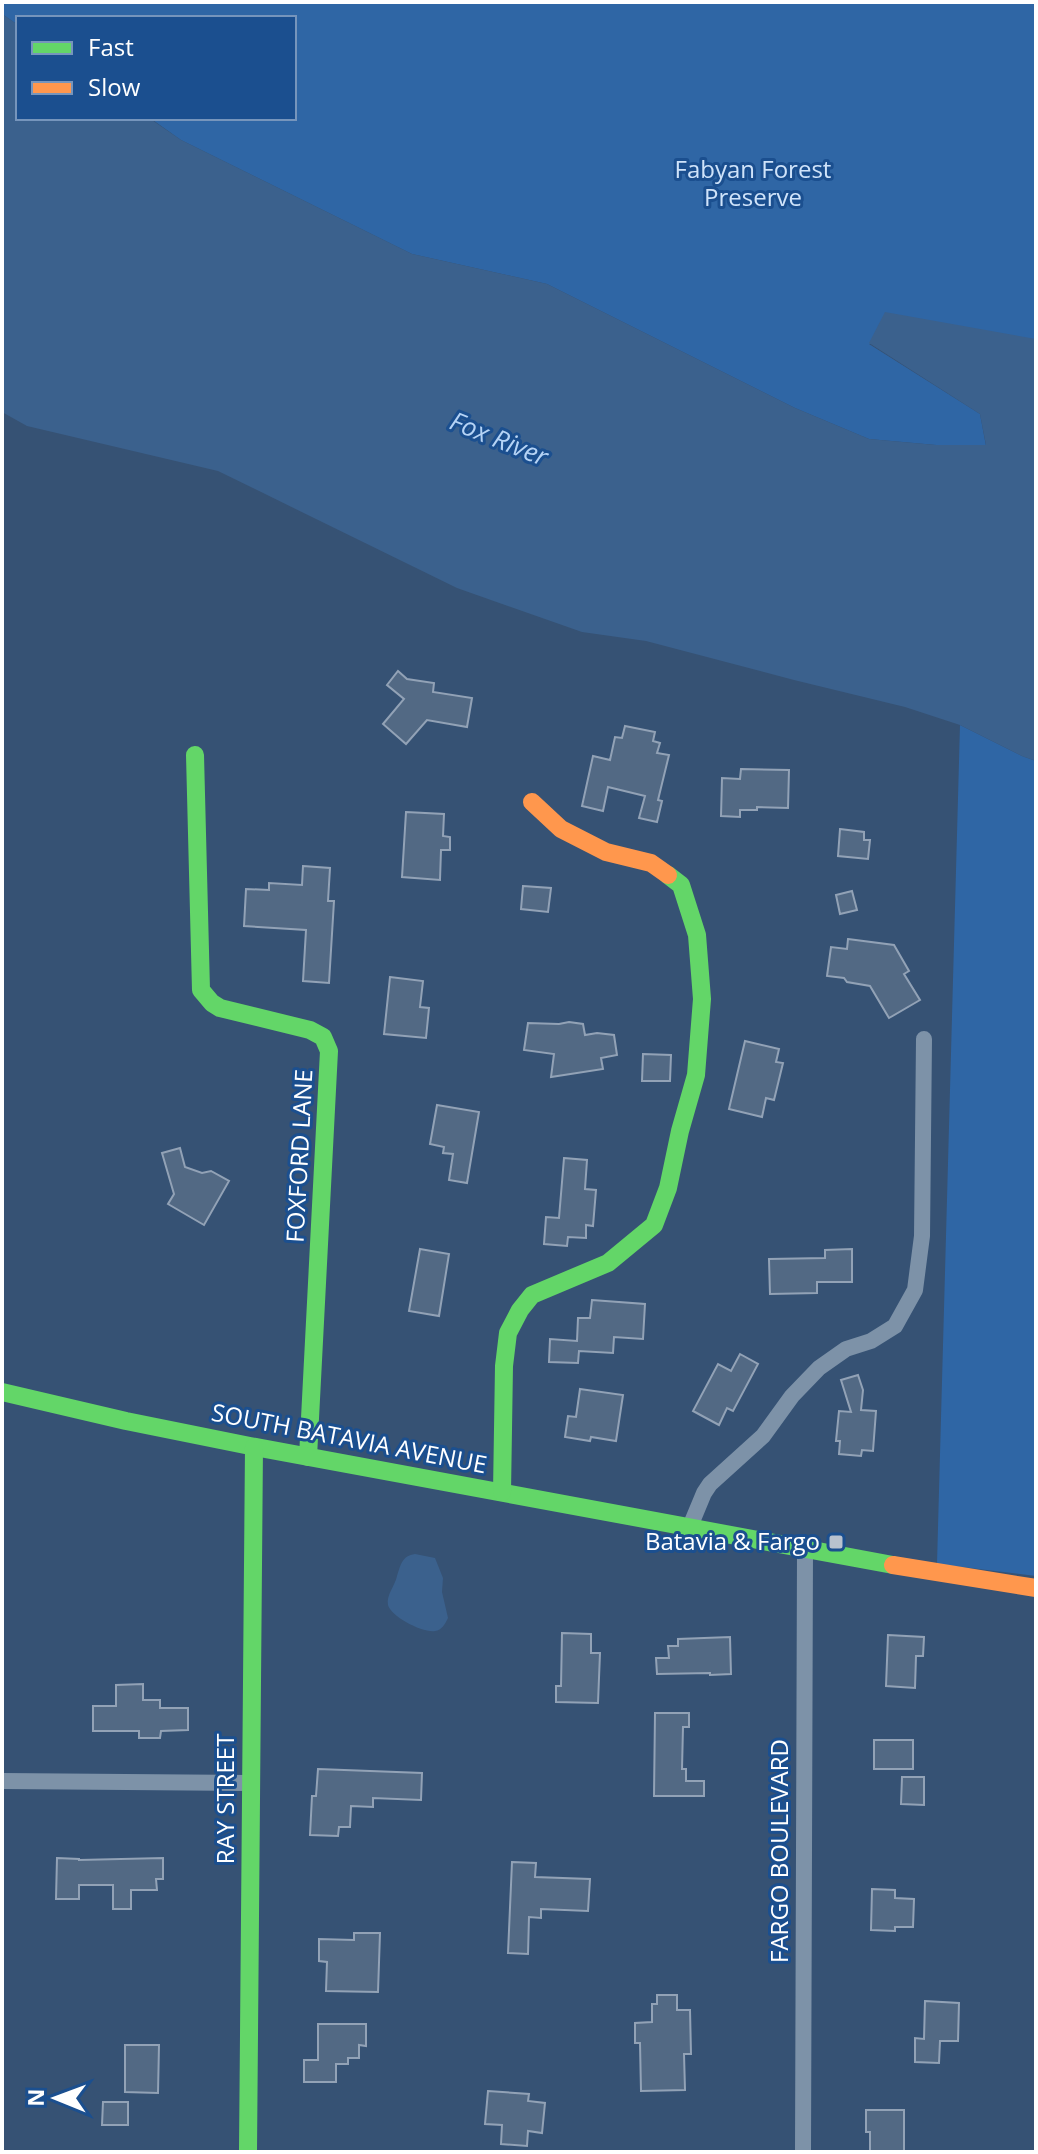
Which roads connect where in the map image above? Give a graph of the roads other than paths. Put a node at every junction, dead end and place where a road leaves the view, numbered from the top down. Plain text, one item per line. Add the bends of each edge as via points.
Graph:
1 (195, 755) dead end
2 (532, 802) dead end
3 (924, 1039) dead end
4 (2, 1392) edge
5 (254, 1447) junction
6 (308, 1457) junction
7 (502, 1492) junction
8 (689, 1529) junction
9 (805, 1551) junction
10 (1036, 1588) edge
11 (2, 1781) edge
12 (250, 1783) junction
13 (248, 2152) edge
14 (803, 2152) edge

1 - 6 street, FOXFORD LANE via 201,990 220,1008 310,1030 323,1037 329,1051
2 - 7 street via 561,829 606,852 651,863 681,885 697,935 702,999 696,1075 654,1225 608,1263 532,1295 508,1333
3 - 8 street via 922,1236 915,1290 895,1326 846,1349 792,1396 763,1436 710,1484
4 - 5 street, SOUTH BATAVIA AVENUE
5 - 6 street, SOUTH BATAVIA AVENUE
5 - 12 street, RAY STREET
6 - 7 street, SOUTH BATAVIA AVENUE
7 - 8 street, SOUTH BATAVIA AVENUE
8 - 9 street, SOUTH BATAVIA AVENUE
9 - 10 street, SOUTH BATAVIA AVENUE
9 - 14 street, FARGO BOULEVARD
11 - 12 street
12 - 13 street, RAY STREET

